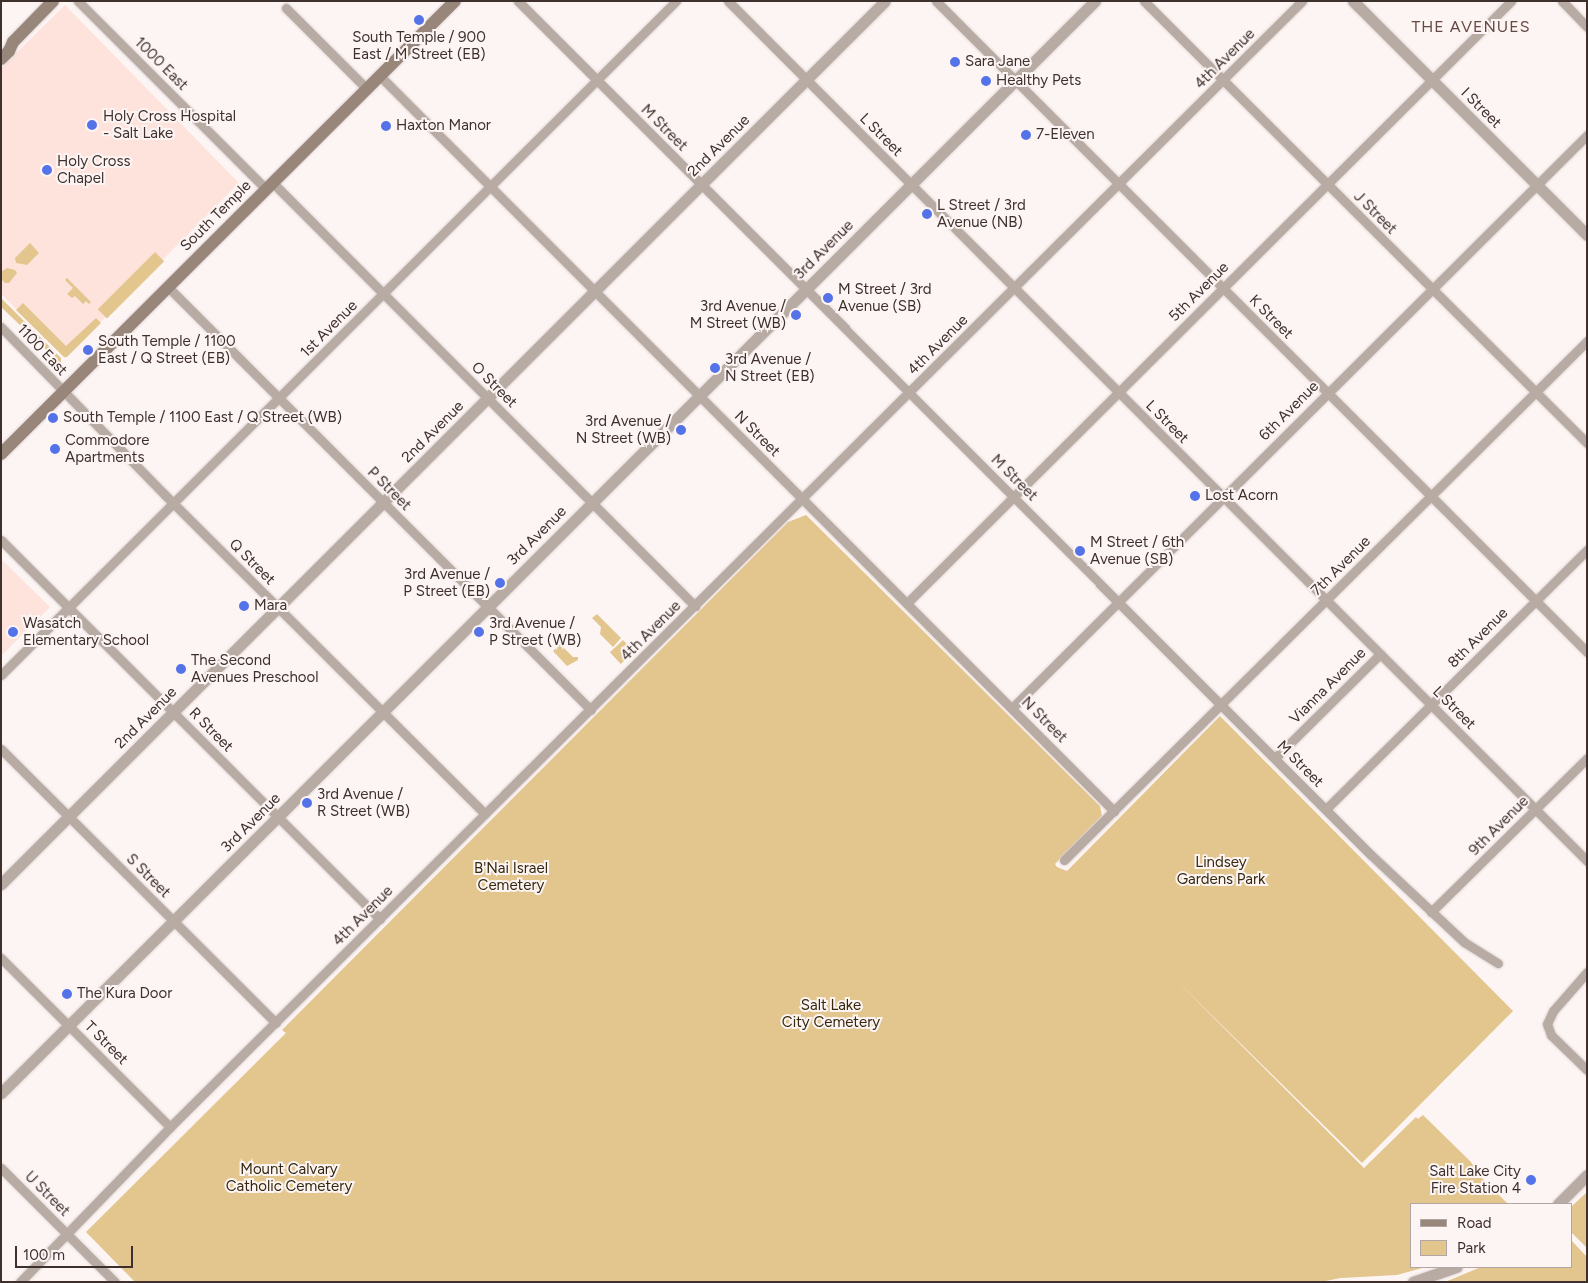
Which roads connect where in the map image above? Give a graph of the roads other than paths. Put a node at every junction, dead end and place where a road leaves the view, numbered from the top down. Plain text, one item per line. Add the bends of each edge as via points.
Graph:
1 (54, 1) edge
2 (78, 1) edge
3 (455, 1) edge
4 (518, 1) edge
5 (676, 1) edge
6 (728, 1) edge
7 (885, 1) edge
8 (936, 1) edge
9 (1095, 1) edge
10 (1144, 1) edge
11 (1302, 1) edge
12 (1353, 1) edge
13 (1511, 1) edge
14 (1562, 1) edge
15 (286, 8) dead end
16 (1587, 26) edge
17 (7, 43) edge
18 (1, 59) edge
19 (380, 76) junction
20 (597, 80) junction
21 (806, 80) junction
22 (1223, 80) junction
23 (1432, 80) junction
24 (1015, 81) junction
25 (367, 89) junction
26 (1587, 135) edge
27 (1119, 184) junction
28 (1327, 184) junction
29 (1537, 184) junction
30 (702, 185) junction
31 (911, 185) junction
32 (269, 186) junction
33 (490, 186) junction
34 (1587, 235) edge
35 (168, 287) junction
36 (1015, 288) junction
37 (1223, 288) junction
38 (806, 289) junction
39 (1432, 289) junction
40 (595, 291) junction
41 (383, 294) junction
42 (1, 327) edge
43 (1587, 341) edge
44 (63, 392) junction
45 (910, 392) junction
46 (1118, 392) junction
47 (1536, 392) junction
48 (1327, 393) junction
49 (700, 396) junction
50 (278, 398) junction
51 (488, 398) junction
52 (1587, 443) edge
53 (1, 454) edge
54 (1014, 496) junction
55 (1431, 496) junction
56 (1223, 497) junction
57 (803, 500) junction
58 (383, 502) junction
59 (592, 502) junction
60 (173, 503) junction
61 (1, 540) edge
62 (1587, 550) edge
63 (1326, 600) junction
64 (1536, 601) junction
65 (1118, 602) junction
66 (907, 603) junction
67 (695, 606) junction
68 (488, 607) junction
69 (69, 608) junction
70 (278, 608) junction
71 (1587, 652) edge
72 (1380, 654) junction
73 (1, 675) edge
74 (1431, 704) junction
75 (1221, 705) junction
76 (1012, 708) junction
77 (591, 710) junction
78 (173, 712) junction
79 (383, 712) junction
80 (1, 749) edge
81 (1275, 758) junction
82 (1587, 758) edge
83 (1326, 809) junction
84 (1535, 810) junction
85 (1114, 811) junction
86 (484, 814) junction
87 (68, 816) junction
88 (278, 818) junction
89 (1064, 860) dead end
90 (1587, 861) edge
91 (1, 884) edge
92 (1431, 912) junction
93 (380, 919) junction
94 (174, 921) junction
95 (1, 958) edge
96 (1498, 963) dead end
97 (1587, 972) edge
98 (276, 1023) junction
99 (69, 1026) junction
100 (1587, 1070) edge
101 (1, 1093) edge
102 (170, 1127) junction
103 (1, 1168) edge
104 (1587, 1175) edge
105 (1559, 1203) edge
106 (67, 1234) junction
107 (1453, 1268) edge
108 (20, 1282) edge
109 (115, 1282) edge
110 (1412, 1282) edge

1 - 17 main road
2 - 32 street, 1000 East
3 - 19 main road, South Temple
4 - 20 street, M Street
5 - 20 street, 1st Avenue
6 - 21 street, L Street
7 - 21 street, 2nd Avenue
8 - 24 street, K Street
9 - 24 street, 3rd Avenue
10 - 22 street, J Street
11 - 22 street, 4th Avenue
12 - 23 street, I Street
13 - 23 street, 5th Avenue
14 - 16 street
15 - 25 street
17 - 18 main road via 9,51
19 - 25 main road, South Temple
19 - 33 street, N Street
20 - 30 street, M Street
20 - 33 street, 1st Avenue
21 - 30 street, 2nd Avenue
21 - 31 street, L Street
22 - 27 street, 4th Avenue
22 - 28 street, J Street
23 - 28 street, 5th Avenue
23 - 29 street, I Street
24 - 27 street, K Street
24 - 31 street, 3rd Avenue
25 - 32 main road, South Temple
26 - 29 street, 6th Avenue
27 - 36 street, 4th Avenue
27 - 37 street, K Street
28 - 37 street, 5th Avenue
28 - 39 street, J Street
29 - 34 street, I Street
29 - 39 street, 6th Avenue
30 - 38 street, M Street
30 - 40 street, 2nd Avenue
31 - 36 street, L Street
31 - 38 street, 3rd Avenue
32 - 35 main road, South Temple
32 - 41 street, O Street
33 - 40 street, N Street
33 - 41 street, 1st Avenue
35 - 44 main road, South Temple
35 - 50 street, P Street
36 - 45 street, 4th Avenue
36 - 46 street, L Street
37 - 46 street, 5th Avenue
37 - 48 street, K Street
38 - 45 street, M Street
38 - 49 street, 3rd Avenue
39 - 47 street, J Street
39 - 48 street, 6th Avenue
40 - 49 street, N Street
40 - 51 street, 2nd Avenue
41 - 50 street, 1st Avenue
41 - 51 street, O Street
42 - 44 street, 1100 East
43 - 47 street, 7th Avenue
44 - 53 main road, South Temple
44 - 60 street, Q Street
45 - 54 street, M Street
45 - 57 street, 4th Avenue
46 - 54 street, 5th Avenue
46 - 56 street, L Street
47 - 52 street, J Street
47 - 55 street, 7th Avenue
48 - 55 street, K Street
48 - 56 street, 6th Avenue
49 - 57 street, N Street
49 - 59 street, 3rd Avenue
50 - 58 street, P Street
50 - 60 street, 1st Avenue
51 - 58 street, 2nd Avenue
51 - 59 street, O Street
54 - 65 street, M Street
54 - 66 street, 5th Avenue
55 - 63 street, 7th Avenue
55 - 64 street, K Street
56 - 63 street, L Street
56 - 65 street, 6th Avenue
57 - 66 street, N Street
57 - 67 street, 4th Avenue
58 - 68 street, P Street
58 - 70 street, 2nd Avenue
59 - 67 street, O Street
59 - 68 street, 3rd Avenue
60 - 69 street, 1st Avenue
60 - 70 street, Q Street
61 - 69 street, R Street
62 - 64 street, 8th Avenue
63 - 72 street, L Street
63 - 75 street, 7th Avenue
64 - 71 street, K Street
64 - 74 street, 8th Avenue
65 - 75 street, M Street
65 - 76 street, 6th Avenue
66 - 76 street, N Street
67 - 77 street, 4th Avenue
68 - 77 street, P Street
68 - 79 street, 3rd Avenue
69 - 73 street, 1st Avenue
69 - 78 street, R Street
70 - 78 street, 2nd Avenue
70 - 79 street, Q Street
72 - 74 street, L Street
72 - 81 street, Vianna Avenue
74 - 83 street, 8th Avenue
74 - 84 street, L Street
75 - 81 street, M Street
75 - 85 street, 7th Avenue
76 - 85 street, N Street
77 - 86 street, 4th Avenue
78 - 87 street, 2nd Avenue
78 - 88 street, R Street
79 - 86 street, Q Street
79 - 88 street, 3rd Avenue
80 - 87 street, S Street
81 - 83 street, M Street
82 - 84 street, 9th Avenue
83 - 92 street, M Street
84 - 90 street, L Street
84 - 92 street, 9th Avenue
85 - 89 street, 7th Avenue
86 - 93 street, 4th Avenue
87 - 91 street, 2nd Avenue
87 - 94 street, S Street
88 - 93 street, R Street
88 - 94 street, 3rd Avenue
92 - 96 street, M Street via 1464,942
93 - 98 street, 4th Avenue
94 - 98 street, S Street
94 - 99 street, 3rd Avenue
95 - 99 street, T Street
97 - 100 street via 1553,1011 1547,1024 1551,1035
98 - 102 street, 4th Avenue
99 - 101 street, 3rd Avenue
99 - 102 street, T Street
102 - 106 street, 4th Avenue
103 - 106 street, U Street
104 - 105 street
106 - 108 street, 4th Avenue
106 - 109 street, U Street
107 - 110 street

